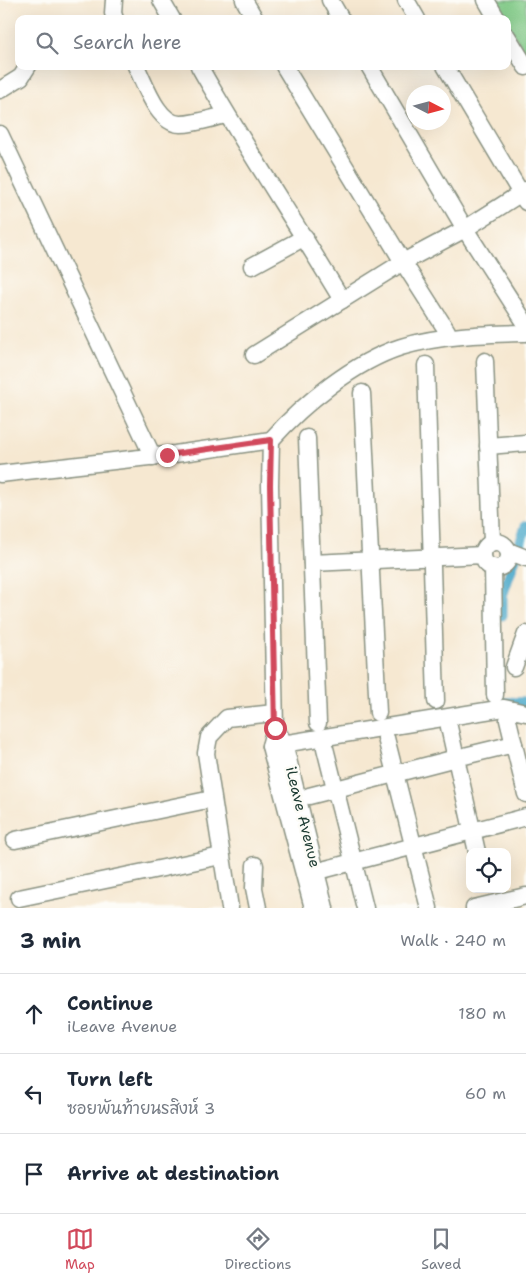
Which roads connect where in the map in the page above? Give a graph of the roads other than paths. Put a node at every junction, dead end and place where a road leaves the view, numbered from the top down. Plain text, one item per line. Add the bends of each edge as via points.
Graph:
1 (114, 0) edge
2 (161, 0) edge
3 (244, 0) edge
4 (330, 0) edge
5 (406, 0) edge
6 (486, 0) edge
7 (114, 15) edge
8 (170, 15) edge
9 (253, 15) edge
10 (339, 15) edge
11 (415, 15) edge
12 (495, 15) edge
13 (511, 43) edge
14 (526, 67) edge
15 (25, 70) edge
16 (138, 70) edge
17 (201, 70) edge
18 (286, 70) edge
19 (371, 70) edge
20 (447, 70) edge
21 (0, 90) edge
22 (226, 115) junction
23 (0, 134) edge
24 (524, 195) edge
25 (465, 229) junction
26 (304, 237) junction
27 (403, 262) junction
28 (252, 266) dead end
29 (342, 300) junction
30 (525, 327) edge
31 (447, 331) dead end
32 (254, 356) dead end
33 (485, 361) dead end
34 (426, 365) dead end
35 (362, 393) dead end
36 (307, 438) dead end
37 (271, 440) junction
38 (526, 443) edge
39 (488, 446) junction
40 (153, 457) junction
41 (0, 474) edge
42 (508, 551) junction
43 (489, 555) junction
44 (432, 557) junction
45 (526, 558) edge
46 (370, 560) junction
47 (312, 563) junction
48 (526, 634) edge
49 (514, 667) dead end
50 (495, 694) dead end
51 (436, 701) dead end
52 (526, 712) edge
53 (378, 713) dead end
54 (274, 720) junction
55 (508, 720) dead end
56 (318, 723) dead end
57 (449, 727) dead end
58 (386, 738) dead end
59 (277, 744) junction
60 (514, 744) junction
61 (325, 748) dead end
62 (456, 758) junction
63 (395, 774) junction
64 (336, 790) junction
65 (526, 794) edge
66 (309, 796) dead end
67 (212, 799) junction
68 (526, 818) edge
69 (472, 831) junction
70 (15, 840) dead end
71 (412, 847) junction
72 (476, 848) edge
73 (221, 856) junction
74 (353, 862) junction
75 (255, 865) dead end
76 (326, 869) dead end
77 (526, 896) edge
78 (19, 898) dead end
79 (485, 902) edge
80 (230, 908) edge
81 (258, 908) edge
82 (313, 908) edge
83 (326, 908) edge
84 (365, 908) edge
85 (429, 908) edge

1 - 7 street
2 - 8 street
3 - 9 street
4 - 10 street
5 - 11 street
6 - 12 street
13 - 14 street
15 - 21 street via 21,77
16 - 22 street via 158,111 173,124
17 - 22 street
18 - 27 street
19 - 25 street
20 - 24 street
22 - 26 street
23 - 40 street
24 - 25 street
25 - 27 street
25 - 30 street
26 - 28 street
26 - 29 street
27 - 29 street
27 - 31 street
29 - 32 street
30 - 37 street via 424,342 387,353 336,382
33 - 39 street
34 - 44 street
35 - 46 street
36 - 47 street
37 - 40 street
37 - 54 street, iLeave Avenue
38 - 39 street
39 - 43 street
40 - 41 street
42 - 43 street via 500,542
42 - 43 street via 508,560 502,566
42 - 45 street
43 - 44 street
43 - 50 street
44 - 46 street
44 - 51 street
46 - 47 street
46 - 53 street
47 - 56 street
48 - 49 street
52 - 59 street via 504,708
54 - 59 street, iLeave Avenue
54 - 67 street via 227,718 209,737 206,753
55 - 60 street
57 - 62 street
58 - 63 street
59 - 82 street, iLeave Avenue
59 - 83 street, iLeave Avenue
60 - 62 street
60 - 65 street
61 - 64 street
62 - 63 street
62 - 69 street
63 - 64 street
63 - 71 street
64 - 66 street
64 - 74 street
67 - 70 street
67 - 73 street
68 - 69 street
69 - 71 street
69 - 72 street
71 - 74 street
71 - 85 street
73 - 78 street
73 - 80 street
74 - 76 street
74 - 84 street
75 - 81 street via 254,888
77 - 79 street

